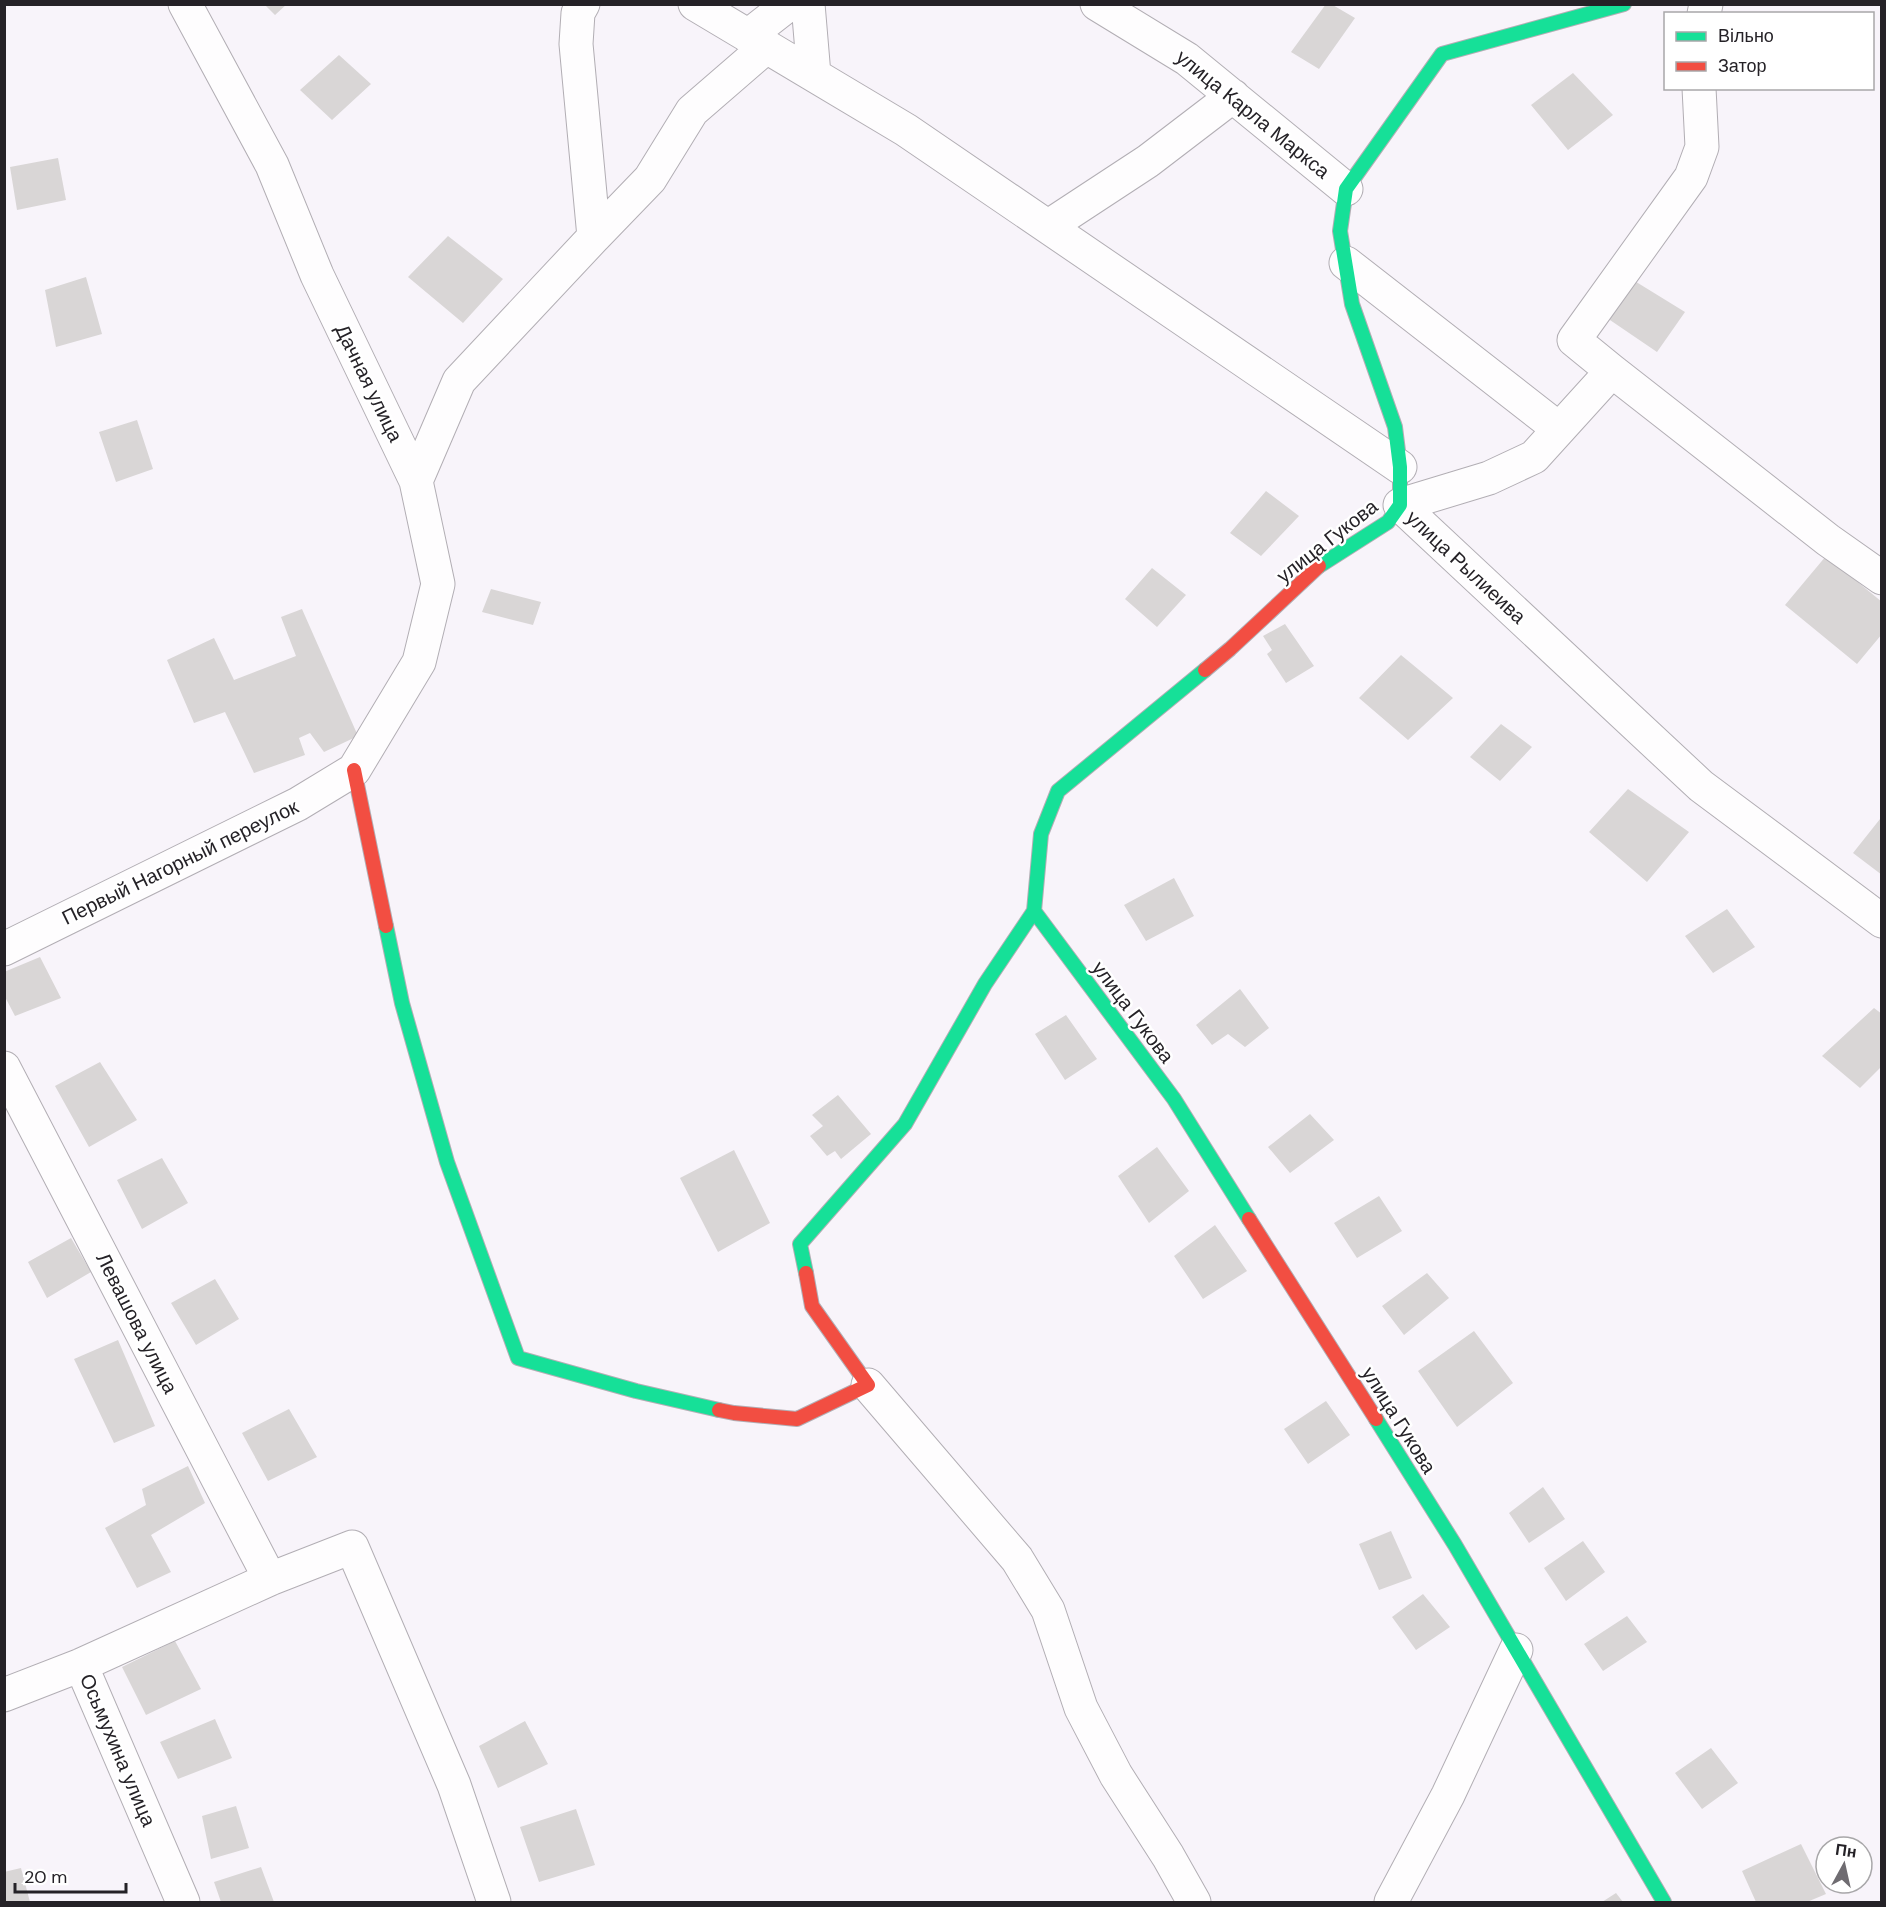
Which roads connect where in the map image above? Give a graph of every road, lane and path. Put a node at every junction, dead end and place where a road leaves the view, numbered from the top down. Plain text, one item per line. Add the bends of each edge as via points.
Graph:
1 (185, 4) edge
2 (584, 4) edge
3 (695, 4) edge
4 (789, 4) edge
5 (808, 4) edge
6 (1097, 4) edge
7 (1624, 4) edge
8 (1589, 10) edge
9 (757, 41) junction
10 (813, 75) junction
11 (1699, 90) edge
12 (1233, 96) junction
13 (1346, 189) junction
14 (1049, 226) junction
15 (594, 237) junction
16 (1346, 263) junction
17 (1612, 370) junction
18 (1559, 429) junction
19 (1400, 467) junction
20 (416, 481) junction
21 (1400, 505) junction
22 (1881, 578) edge
23 (354, 770) junction
24 (1034, 911) junction
25 (1881, 921) edge
26 (4, 949) edge
27 (4, 1068) edge
28 (868, 1385) junction
29 (270, 1579) junction
30 (1516, 1650) junction
31 (81, 1665) junction
32 (4, 1695) edge
33 (183, 1902) edge
34 (494, 1902) edge
35 (1194, 1902) edge
36 (1391, 1902) edge
37 (1664, 1902) edge

1 - 20 street, Дачная улица via 272,165 316,275
2 - 15 street via 578,13 576,44
3 - 9 street
4 - 9 street
5 - 10 street
6 - 12 street, улица Карла Маркса via 1187,59
7 - 8 street
8 - 13 street via 1442,54
9 - 10 street
9 - 15 street via 692,111 650,179
10 - 14 street via 906,130
11 - 17 street via 1702,147 1691,177 1574,340
12 - 13 street, улица Карла Маркса
12 - 14 street via 1148,161
13 - 16 street, улица Гукова via 1340,231
14 - 19 street
15 - 20 street via 459,381
16 - 18 street
16 - 19 street, улица Гукова via 1352,304 1395,428
17 - 18 street, улица Рылиеива
17 - 22 street
18 - 21 street, улица Рылиеива via 1534,457 1489,478
19 - 21 street, улица Гукова
20 - 23 street, Дачная улица via 438,584 419,662
21 - 24 street, улица Гукова via 1388,522 1319,566 1230,649 1058,791 1041,834
21 - 25 street, улица Рылиеива via 1701,786
23 - 26 street, Первый Нагорный переулок via 298,804
23 - 28 street via 405,1014 447,1162 518,1359 734,1413 797,1419
24 - 28 street via 985,984 905,1124 800,1244 812,1306
24 - 30 street, улица Гукова via 1174,1099 1455,1545
27 - 29 street, Левашова улица
28 - 35 street via 1017,1559 1048,1610 1081,1708 1116,1775
29 - 31 street
29 - 34 street via 352,1547 454,1785
30 - 36 street via 1448,1794
30 - 37 street, улица Гукова
31 - 32 street
31 - 33 street, Осьмухина улица

